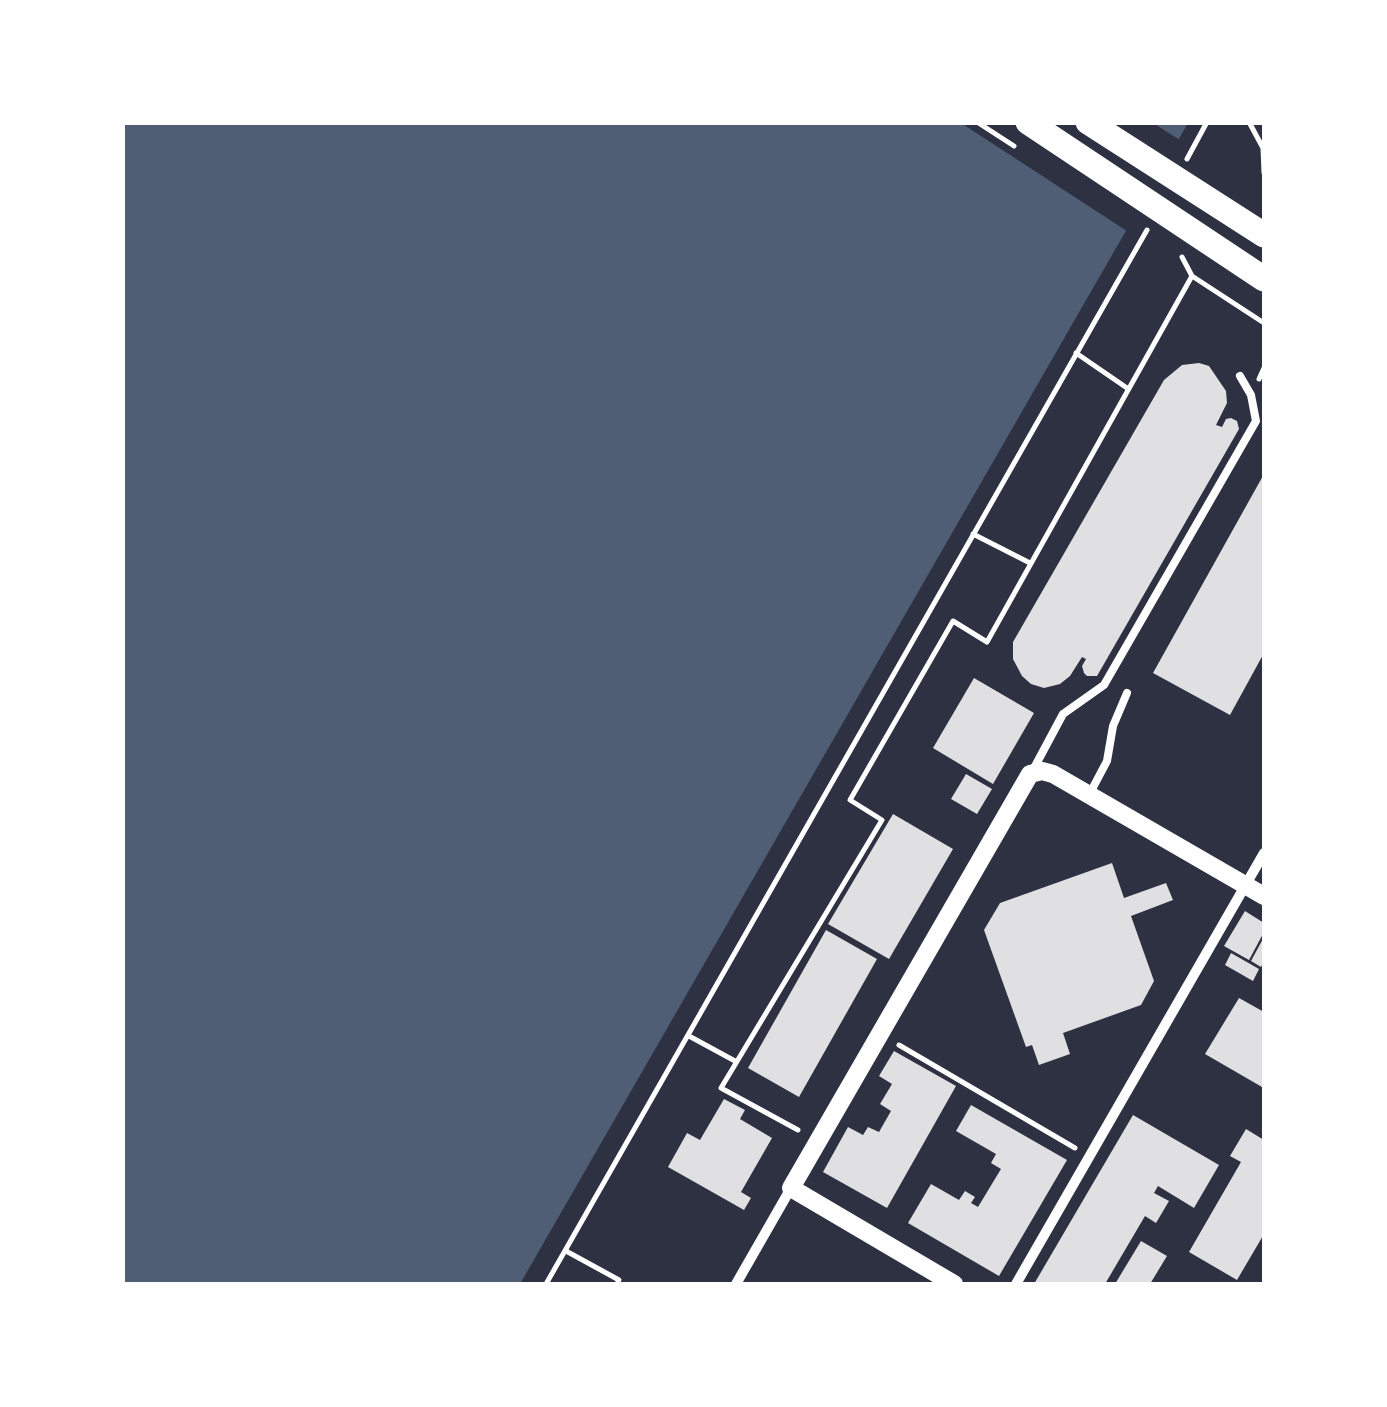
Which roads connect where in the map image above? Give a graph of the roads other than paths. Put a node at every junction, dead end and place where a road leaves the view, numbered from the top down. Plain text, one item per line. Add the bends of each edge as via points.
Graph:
1 (1028, 122) edge
2 (1088, 122) edge
3 (1264, 235) edge
4 (1264, 279) edge
5 (1240, 376) dead end
6 (1126, 693) dead end
7 (1031, 774) junction
8 (1089, 795) junction
9 (1264, 853) edge
10 (1246, 885) junction
11 (1264, 896) edge
12 (791, 1188) junction
13 (736, 1284) edge
14 (954, 1284) edge
15 (1016, 1284) edge

1 - 4 main road
2 - 3 main road
5 - 7 lane via 1256,421 1104,685 1063,714
6 - 8 lane via 1107,761
7 - 8 street via 1053,774
7 - 12 street
8 - 10 street
9 - 10 street
10 - 11 street
10 - 15 street
12 - 13 street
12 - 14 street

